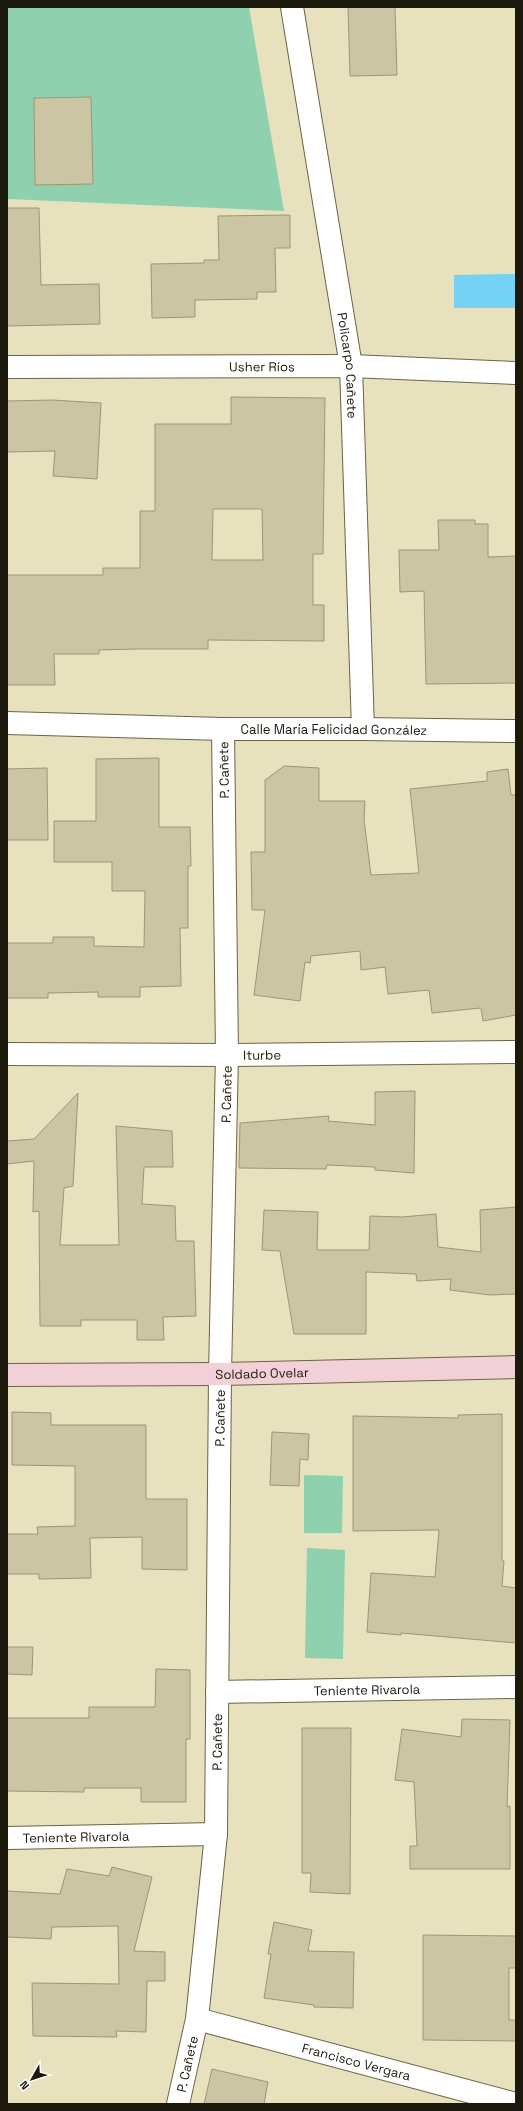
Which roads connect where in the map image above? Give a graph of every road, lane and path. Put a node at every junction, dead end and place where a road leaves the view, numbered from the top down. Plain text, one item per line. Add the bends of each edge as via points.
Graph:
1 (292, 7) edge
2 (351, 366) junction
3 (7, 367) edge
4 (516, 373) edge
5 (7, 723) edge
6 (363, 729) junction
7 (223, 730) junction
8 (516, 731) edge
9 (516, 1052) edge
10 (7, 1054) edge
11 (227, 1055) junction
12 (516, 1366) edge
13 (220, 1374) junction
14 (7, 1375) edge
15 (516, 1687) edge
16 (217, 1692) junction
17 (216, 1834) junction
18 (7, 1838) edge
19 (197, 2019) junction
20 (178, 2104) edge
21 (516, 2104) edge

1 - 2 street, Policarpo Cañete
2 - 3 street, Usher Ríos
2 - 4 street, Usher Ríos
2 - 6 street, Policarpo Cañete
5 - 7 street, Calle María Felicidad González
6 - 7 street, Calle María Felicidad González
6 - 8 street, Calle María Felicidad González
7 - 11 street, P. Cañete
9 - 11 street, Iturbe
10 - 11 street, Iturbe
11 - 13 street, P. Cañete
12 - 13 main road, Soldado Ovelar
13 - 14 main road, Soldado Ovelar
13 - 16 street, P. Cañete
15 - 16 street, Teniente Rivarola
16 - 17 street, P. Cañete
17 - 18 street, Teniente Rivarola
17 - 19 street, P. Cañete
19 - 20 street, P. Cañete
19 - 21 street, Francisco Vergara

